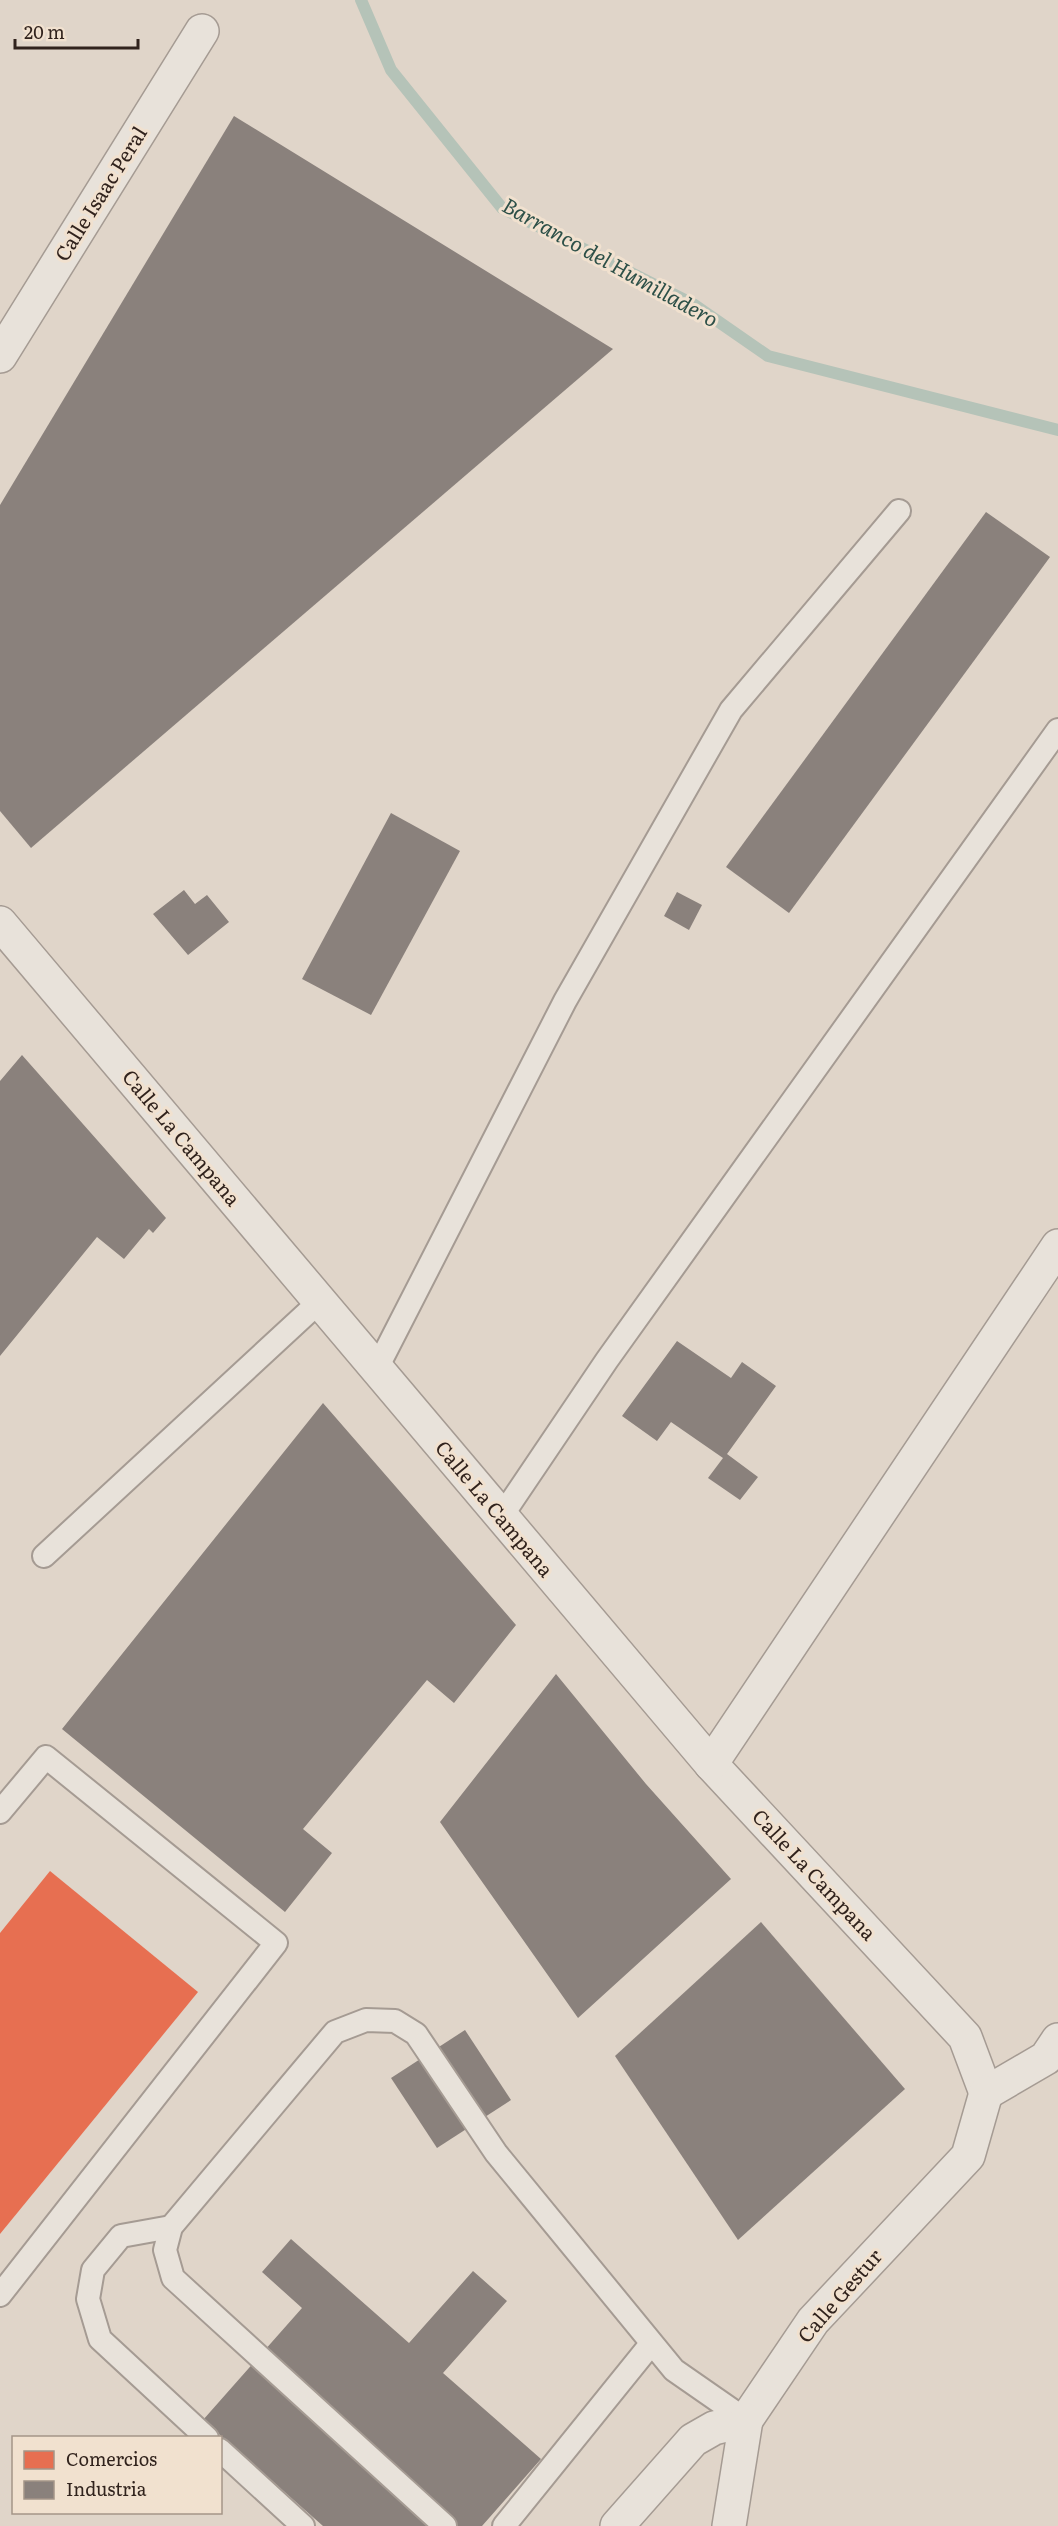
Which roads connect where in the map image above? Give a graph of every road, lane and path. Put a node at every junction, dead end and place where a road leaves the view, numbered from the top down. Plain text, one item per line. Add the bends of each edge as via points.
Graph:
1 (202, 32) dead end
2 (0, 356) edge
3 (899, 511) dead end
4 (1058, 730) edge
5 (0, 923) edge
6 (1058, 1246) edge
7 (318, 1302) junction
8 (376, 1370) junction
9 (501, 1517) junction
10 (44, 1556) dead end
11 (711, 1764) junction
12 (0, 1812) edge
13 (1058, 2040) edge
14 (986, 2093) junction
15 (171, 2227) junction
16 (0, 2295) edge
17 (651, 2344) junction
18 (746, 2420) junction
19 (205, 2436) edge
20 (222, 2452) edge
21 (303, 2526) edge
22 (445, 2526) edge
23 (504, 2526) edge
24 (617, 2526) edge
25 (729, 2526) edge

1 - 2 street, Calle Isaac Peral
3 - 8 lane via 731,710 565,1001
4 - 9 lane via 608,1360
5 - 7 street, Calle La Campana
6 - 11 street
7 - 8 street, Calle La Campana
7 - 10 lane
8 - 9 street, Calle La Campana
9 - 11 street, Calle La Campana
11 - 14 street, Calle La Campana via 965,2037
12 - 16 lane via 46,1756 276,1943
13 - 14 street via 1046,2058
14 - 18 street, Calle Gestur via 968,2156 813,2321
15 - 17 lane via 335,2032 366,2020 395,2022 416,2034 496,2153
15 - 19 lane via 121,2236 93,2270 88,2299 100,2339
15 - 22 lane via 165,2250 172,2278
17 - 18 lane via 674,2370
17 - 23 lane
18 - 24 street via 714,2428 693,2440
18 - 25 street
20 - 21 lane

